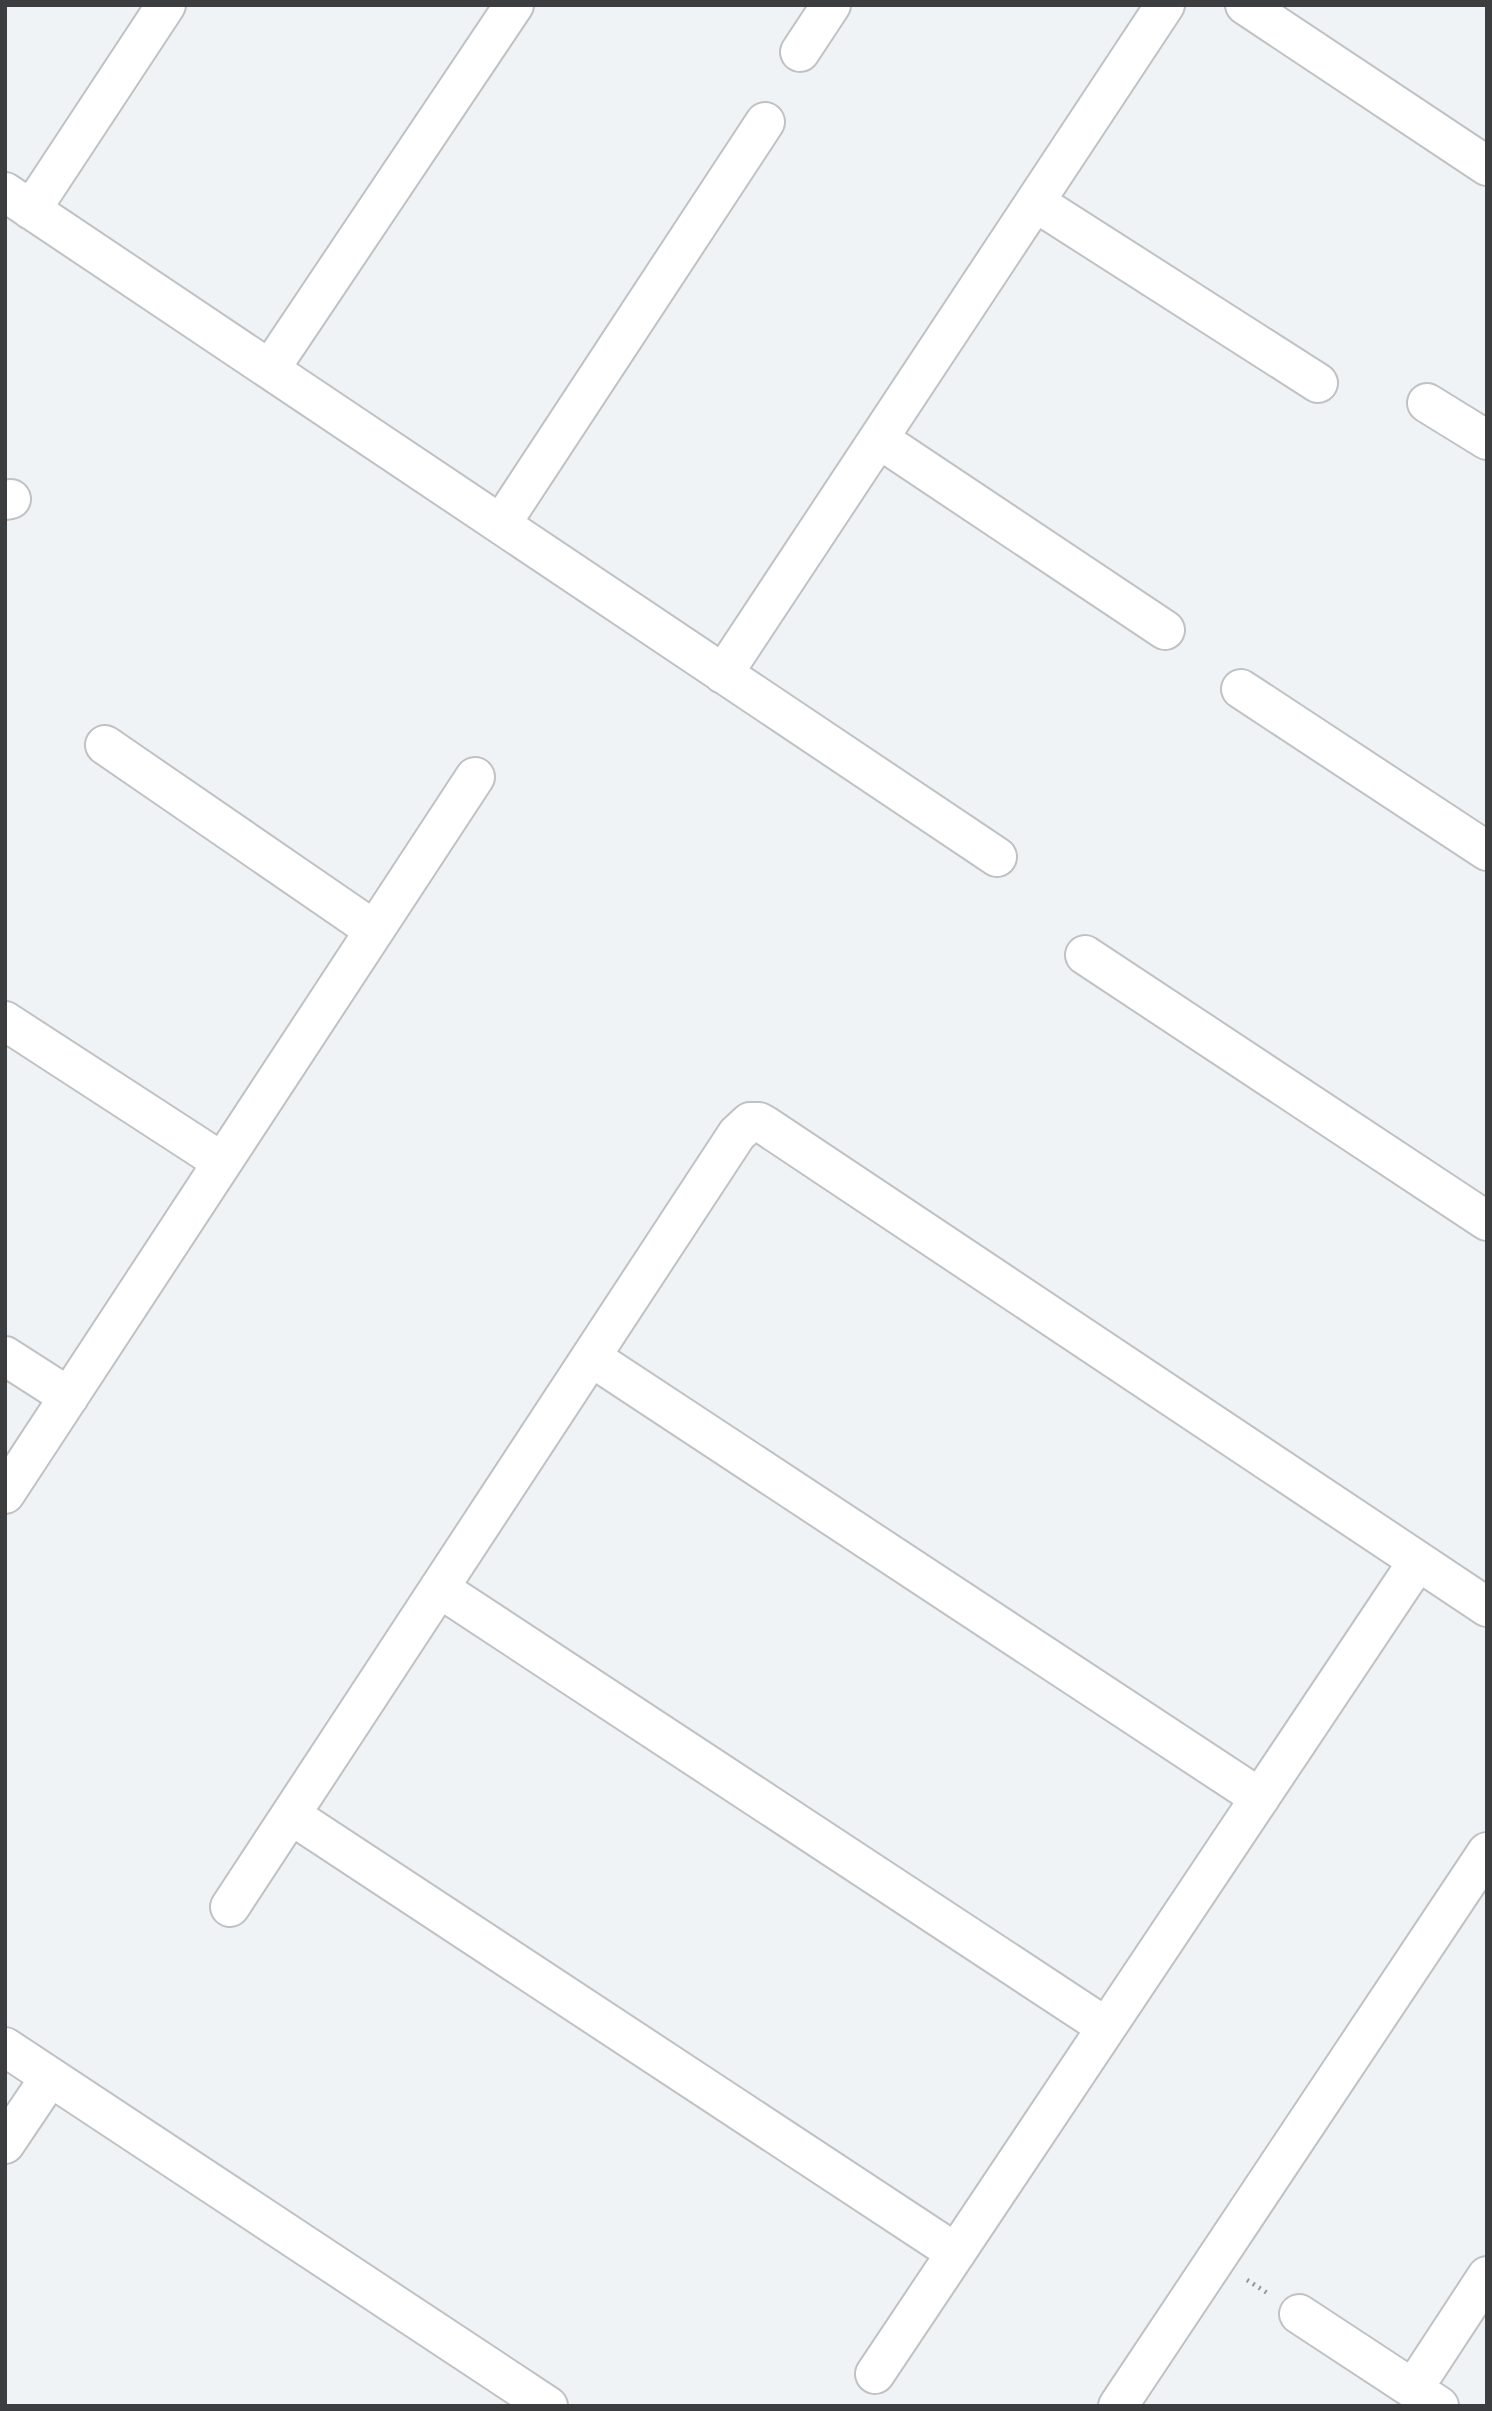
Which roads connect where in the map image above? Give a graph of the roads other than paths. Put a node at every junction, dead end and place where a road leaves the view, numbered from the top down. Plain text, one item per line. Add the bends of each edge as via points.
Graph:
1 (166, 5) edge
2 (514, 5) edge
3 (831, 5) edge
4 (1165, 5) edge
5 (1245, 5) edge
6 (800, 52) dead end
7 (765, 122) dead end
8 (1487, 166) edge
9 (18, 201) edge
10 (1035, 202) junction
11 (270, 369) junction
12 (1318, 383) dead end
13 (1427, 403) dead end
14 (879, 439) junction
15 (1487, 440) edge
16 (501, 524) junction
17 (1165, 629) dead end
18 (723, 674) junction
19 (1241, 689) dead end
20 (105, 745) dead end
21 (475, 777) dead end
22 (1487, 851) edge
23 (998, 857) dead end
24 (374, 930) junction
25 (1085, 955) dead end
26 (5, 1021) edge
27 (222, 1162) junction
28 (1487, 1221) edge
29 (5, 1356) edge
30 (591, 1357) junction
31 (68, 1397) junction
32 (5, 1494) edge
33 (1418, 1561) junction
34 (439, 1588) junction
35 (1487, 1607) edge
36 (1260, 1798) junction
37 (290, 1815) junction
38 (1487, 1852) edge
39 (230, 1907) dead end
40 (1106, 2027) junction
41 (5, 2047) edge
42 (50, 2077) junction
43 (5, 2144) edge
44 (956, 2253) junction
45 (1487, 2276) edge
46 (1299, 2314) road end
47 (875, 2374) dead end
48 (1426, 2397) edge
49 (548, 2406) edge
50 (1118, 2406) edge

1 - 9 street
2 - 11 street
3 - 6 street
4 - 10 street
5 - 8 street
7 - 16 street
9 - 11 street
10 - 12 street
10 - 14 street
11 - 16 street
13 - 15 street
14 - 17 street
14 - 18 street
16 - 18 street
18 - 23 street
19 - 22 street
20 - 24 street
21 - 24 street
24 - 27 street
25 - 28 street
26 - 27 street
27 - 31 street
29 - 31 street
30 - 33 street via 737,1134 750,1122 759,1122
30 - 34 street
30 - 36 street
31 - 32 street
33 - 35 street
33 - 36 street
34 - 37 street
34 - 40 street
36 - 40 street
37 - 39 street
37 - 44 street
38 - 50 street
40 - 44 street
41 - 42 street
42 - 43 street
42 - 49 street
44 - 47 street
45 - 48 street
46 - 48 street

